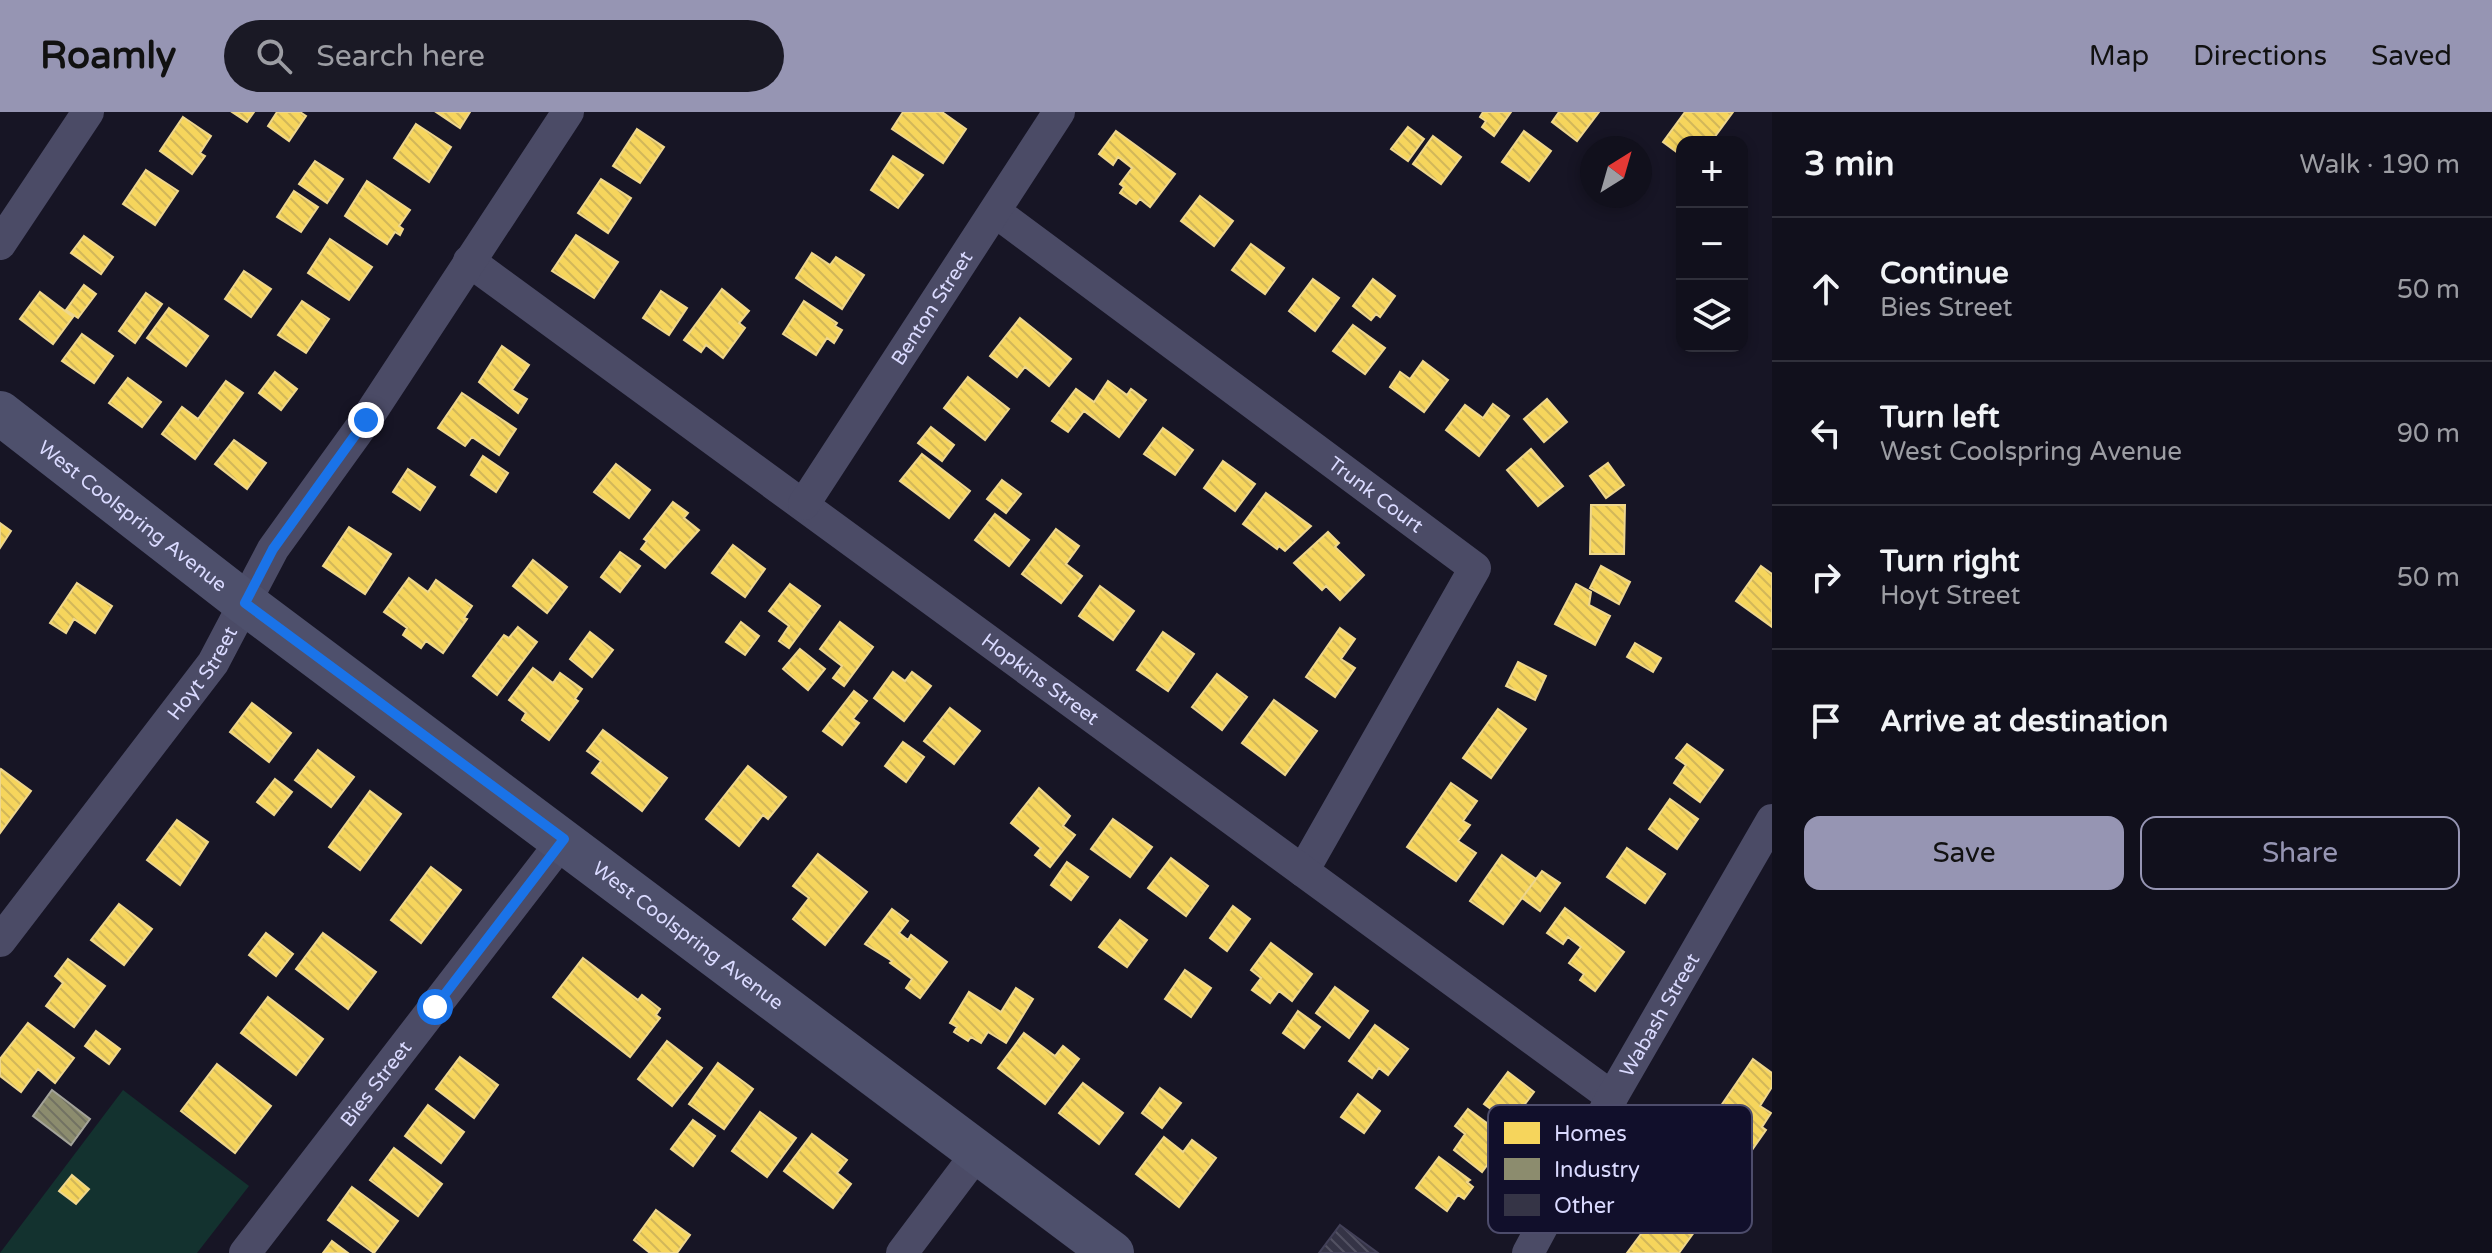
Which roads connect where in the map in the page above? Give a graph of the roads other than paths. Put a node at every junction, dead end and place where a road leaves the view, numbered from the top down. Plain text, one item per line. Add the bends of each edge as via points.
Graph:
1 (88, 112) edge
2 (568, 112) edge
3 (1059, 112) edge
4 (997, 213) junction
5 (0, 244) edge
6 (469, 261) junction
7 (0, 413) edge
8 (804, 504) junction
9 (245, 603) junction
10 (1772, 820) edge
11 (564, 839) junction
12 (1303, 871) junction
13 (0, 941) edge
14 (1612, 1097) junction
15 (1608, 1105) edge
16 (978, 1152) junction
17 (1539, 1233) edge
18 (245, 1253) edge
19 (902, 1253) edge
20 (1112, 1253) edge
21 (1528, 1253) edge

1 - 5 street
2 - 6 street, Hoyt Street
3 - 4 street, Benton Street
4 - 8 street, Benton Street
4 - 12 street, Trunk Court via 1475,568
6 - 8 street, Hopkins Street
6 - 9 street, Hoyt Street via 366,420 273,549
7 - 9 street, West Coolspring Avenue
8 - 12 street, Hopkins Street
9 - 11 street, West Coolspring Avenue
9 - 13 street, Hoyt Street via 213,663
10 - 14 street, Wabash Street
11 - 16 street, West Coolspring Avenue
11 - 18 street, Bies Street
12 - 14 street, Hopkins Street
14 - 15 street, Wabash Street
16 - 19 street
16 - 20 street, West Coolspring Avenue
17 - 21 street, Wabash Street

